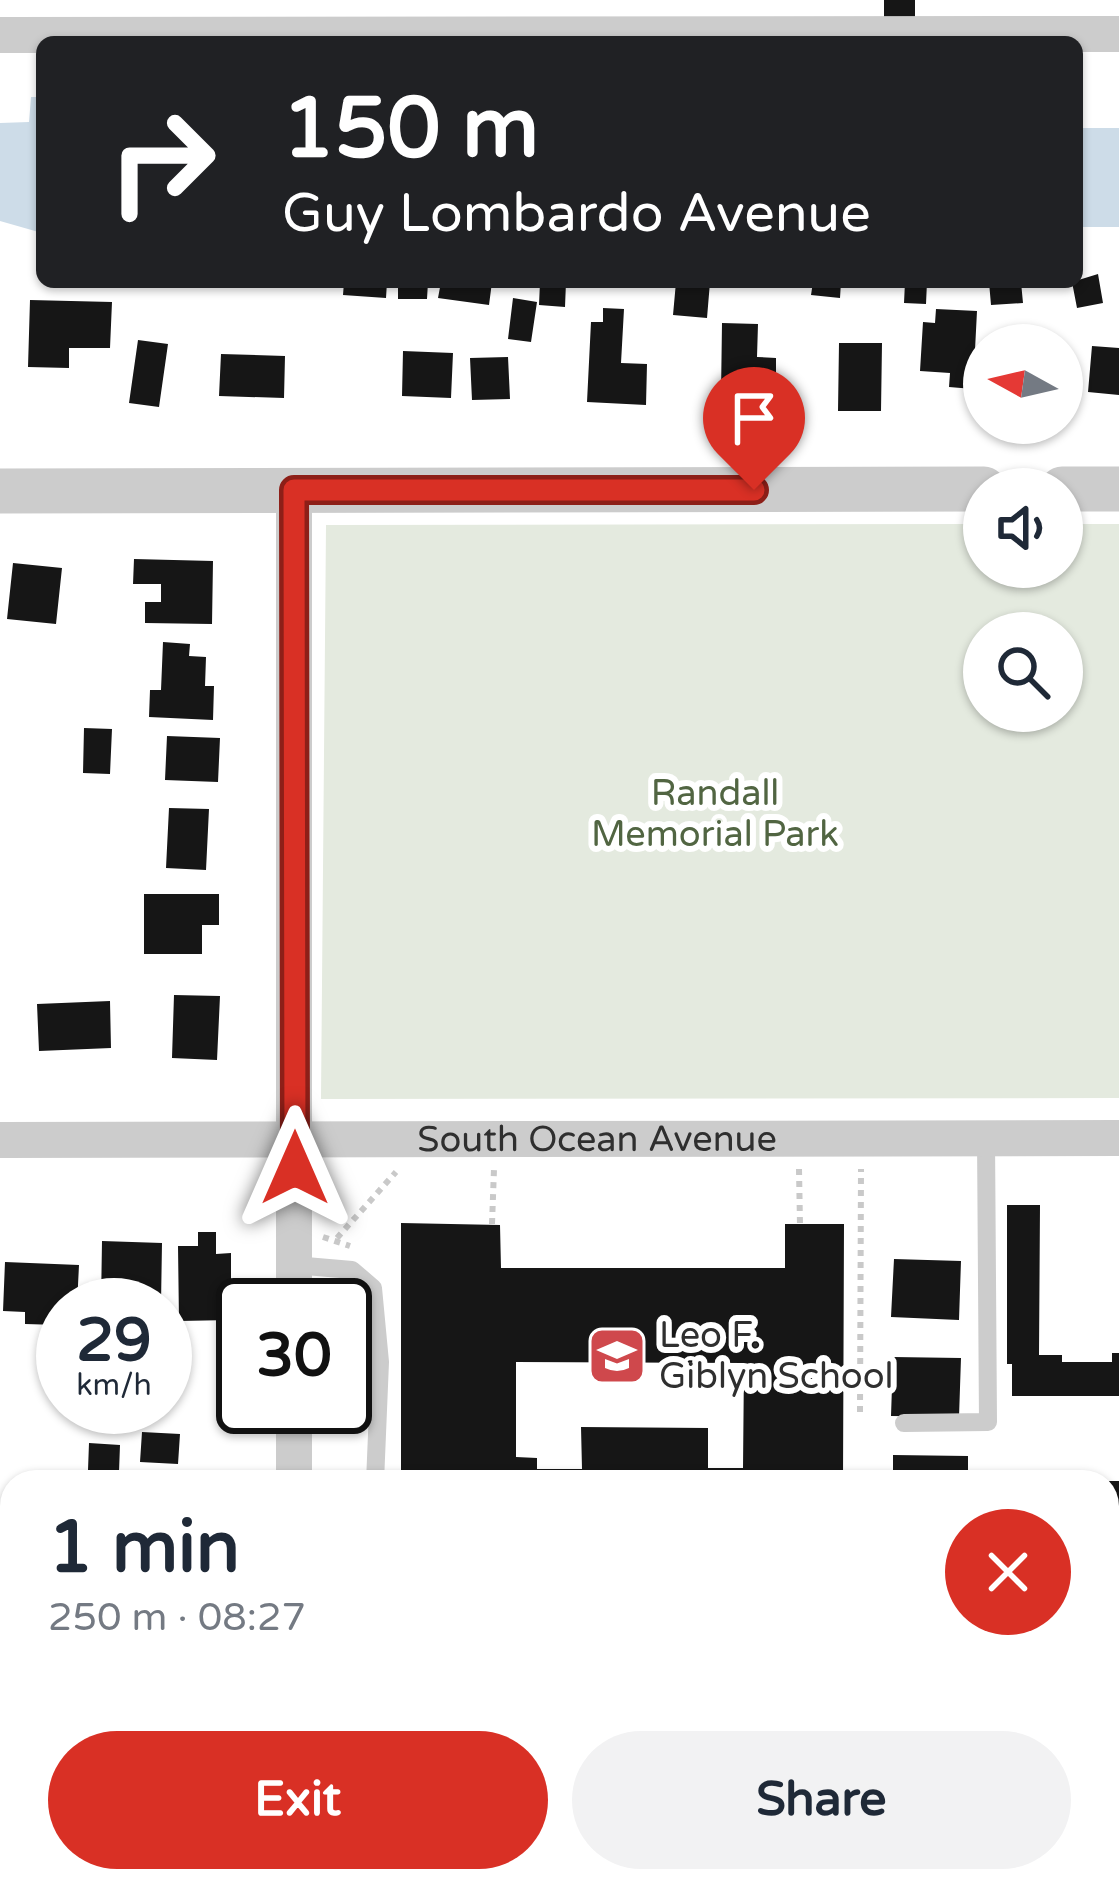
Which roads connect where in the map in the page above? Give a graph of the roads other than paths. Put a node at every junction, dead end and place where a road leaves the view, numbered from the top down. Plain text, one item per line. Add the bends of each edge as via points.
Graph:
1 (1119, 34) edge
2 (0, 35) edge
3 (963, 489) edge
4 (1083, 489) edge
5 (1119, 489) edge
6 (294, 490) junction
7 (0, 491) edge
8 (986, 1138) junction
9 (1119, 1138) edge
10 (295, 1139) junction
11 (0, 1140) edge
12 (295, 1265) junction
13 (295, 1278) edge
14 (904, 1424) dead end
15 (294, 1434) edge
16 (294, 1470) edge
17 (376, 1470) edge

1 - 2 street
3 - 6 street
4 - 5 street
6 - 7 street
6 - 10 street
8 - 9 street, South Ocean Avenue
8 - 10 street, South Ocean Avenue
8 - 14 lane via 988,1422
10 - 11 street, South Ocean Avenue
10 - 12 street
12 - 13 street
12 - 17 lane via 352,1270 373,1288
15 - 16 street

